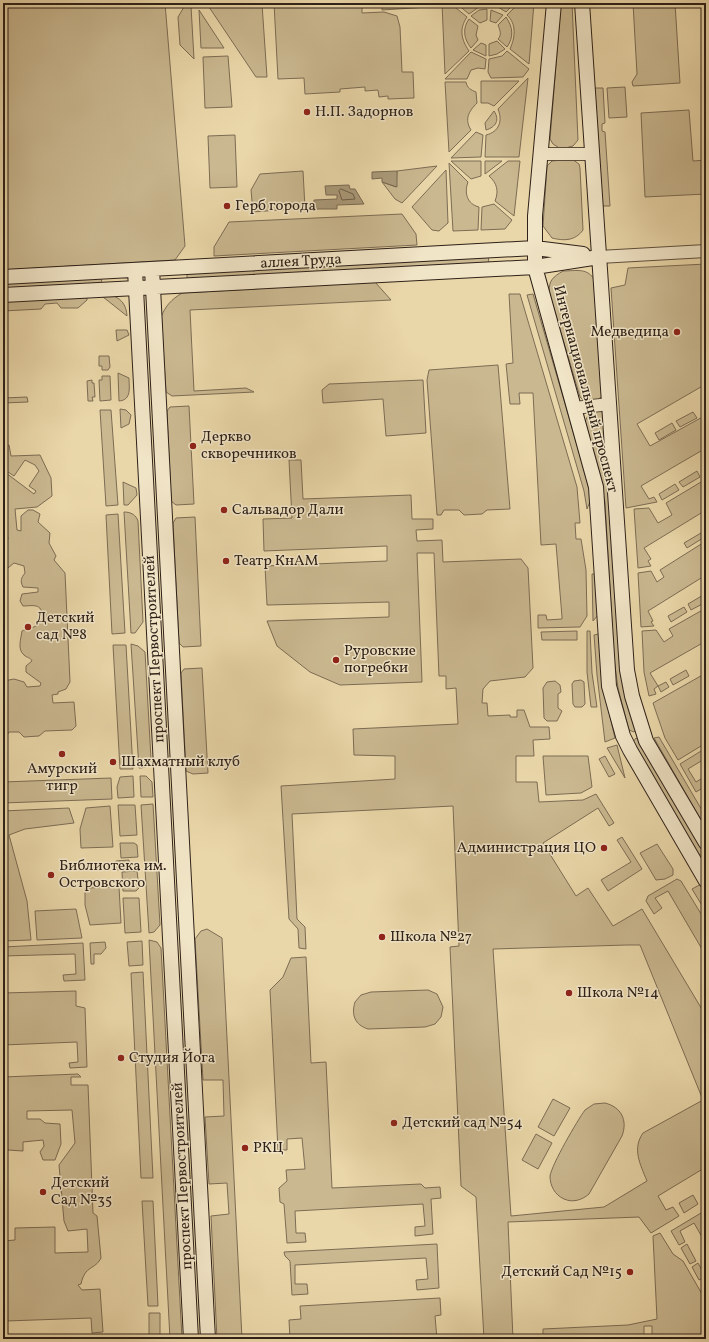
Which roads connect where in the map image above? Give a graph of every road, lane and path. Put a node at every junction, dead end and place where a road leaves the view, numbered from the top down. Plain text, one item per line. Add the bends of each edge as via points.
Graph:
1 (554, 3) edge
2 (582, 3) edge
3 (541, 154) junction
4 (592, 154) junction
5 (535, 248) junction
6 (706, 251) edge
7 (599, 257) junction
8 (535, 267) junction
9 (152, 269) junction
10 (135, 270) junction
11 (3, 277) edge
12 (154, 287) junction
13 (136, 288) junction
14 (3, 295) edge
15 (159, 401) junction
16 (142, 402) junction
17 (609, 404) junction
18 (575, 408) junction
19 (165, 513) junction
20 (148, 514) junction
21 (172, 637) junction
22 (154, 638) junction
23 (162, 784) junction
24 (179, 784) junction
25 (706, 843) edge
26 (702, 863) edge
27 (706, 881) edge
28 (187, 935) junction
29 (170, 936) junction
30 (200, 1192) junction
31 (183, 1193) junction
32 (202, 1213) junction
33 (184, 1214) junction
34 (189, 1308) junction
35 (206, 1308) junction
36 (191, 1339) edge
37 (208, 1339) edge

1 - 3 main road, Интернациональный проспект
2 - 4 main road, Интернациональный проспект
3 - 4 street
3 - 5 main road, Интернациональный проспект via 535,216
4 - 7 main road, Интернациональный проспект
5 - 7 main road, аллея Труда
5 - 8 main road, Интернациональный проспект
5 - 9 main road, аллея Труда
6 - 7 street, аллея Труда
7 - 8 main road, аллея Труда
7 - 17 main road, Интернациональный проспект
8 - 12 main road, аллея Труда
8 - 18 main road, Интернациональный проспект
9 - 10 main road, аллея Труда
9 - 12 main road, проспект Первостроителей
10 - 11 main road, аллея Труда
10 - 13 main road, проспект Первостроителей
12 - 13 main road, аллея Труда
12 - 15 main road, проспект Первостроителей
13 - 14 main road, аллея Труда
13 - 16 main road, проспект Первостроителей
15 - 16 main road
15 - 19 main road, проспект Первостроителей
16 - 20 main road, проспект Первостроителей
17 - 18 street
17 - 25 main road, Интернациональный проспект via 625,649 632,696 646,741
18 - 26 main road, Интернациональный проспект via 596,493 609,686 630,750
19 - 20 main road
19 - 21 main road, проспект Первостроителей
20 - 22 main road, проспект Первостроителей
21 - 22 main road
21 - 24 main road, проспект Первостроителей
22 - 23 main road, проспект Первостроителей
23 - 24 main road
23 - 29 main road, проспект Первостроителей
24 - 28 main road, проспект Первостроителей
26 - 27 main road, Интернациональный проспект
28 - 29 main road
28 - 30 main road, проспект Первостроителей
29 - 31 main road, проспект Первостроителей
30 - 31 main road
30 - 32 main road, проспект Первостроителей
31 - 33 main road, проспект Первостроителей
32 - 33 main road
32 - 35 main road, проспект Первостроителей
33 - 34 main road, проспект Первостроителей
34 - 35 main road
34 - 36 main road, проспект Первостроителей
35 - 37 main road, проспект Первостроителей

